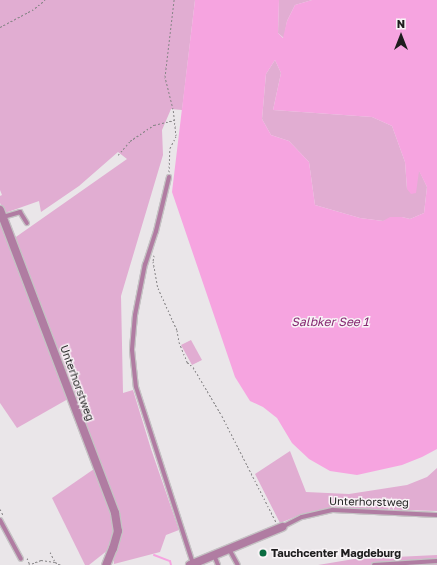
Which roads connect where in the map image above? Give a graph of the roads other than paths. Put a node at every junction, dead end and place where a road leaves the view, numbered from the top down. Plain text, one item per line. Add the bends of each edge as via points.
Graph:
1 (169, 177) road end
2 (1, 214) edge
3 (27, 223) dead end
4 (437, 514) edge
5 (0, 520) edge
6 (280, 527) joint
7 (229, 549) junction
8 (214, 555) junction
9 (21, 559) dead end
10 (437, 561) edge
11 (192, 564) edge
12 (106, 565) edge
13 (218, 565) edge
14 (238, 565) edge
15 (374, 565) edge

1 - 11 lane via 144,271 135,315 132,350 136,387
2 - 3 lane via 20,212
2 - 12 street, Unterhorstweg via 115,513 118,531
4 - 6 lane, Unterhorstweg via 332,510 302,517
5 - 9 lane
6 - 7 street, Unterhorstweg
7 - 8 street, Unterhorstweg
7 - 14 lane
8 - 11 street, Unterhorstweg
8 - 13 lane
10 - 15 lane

